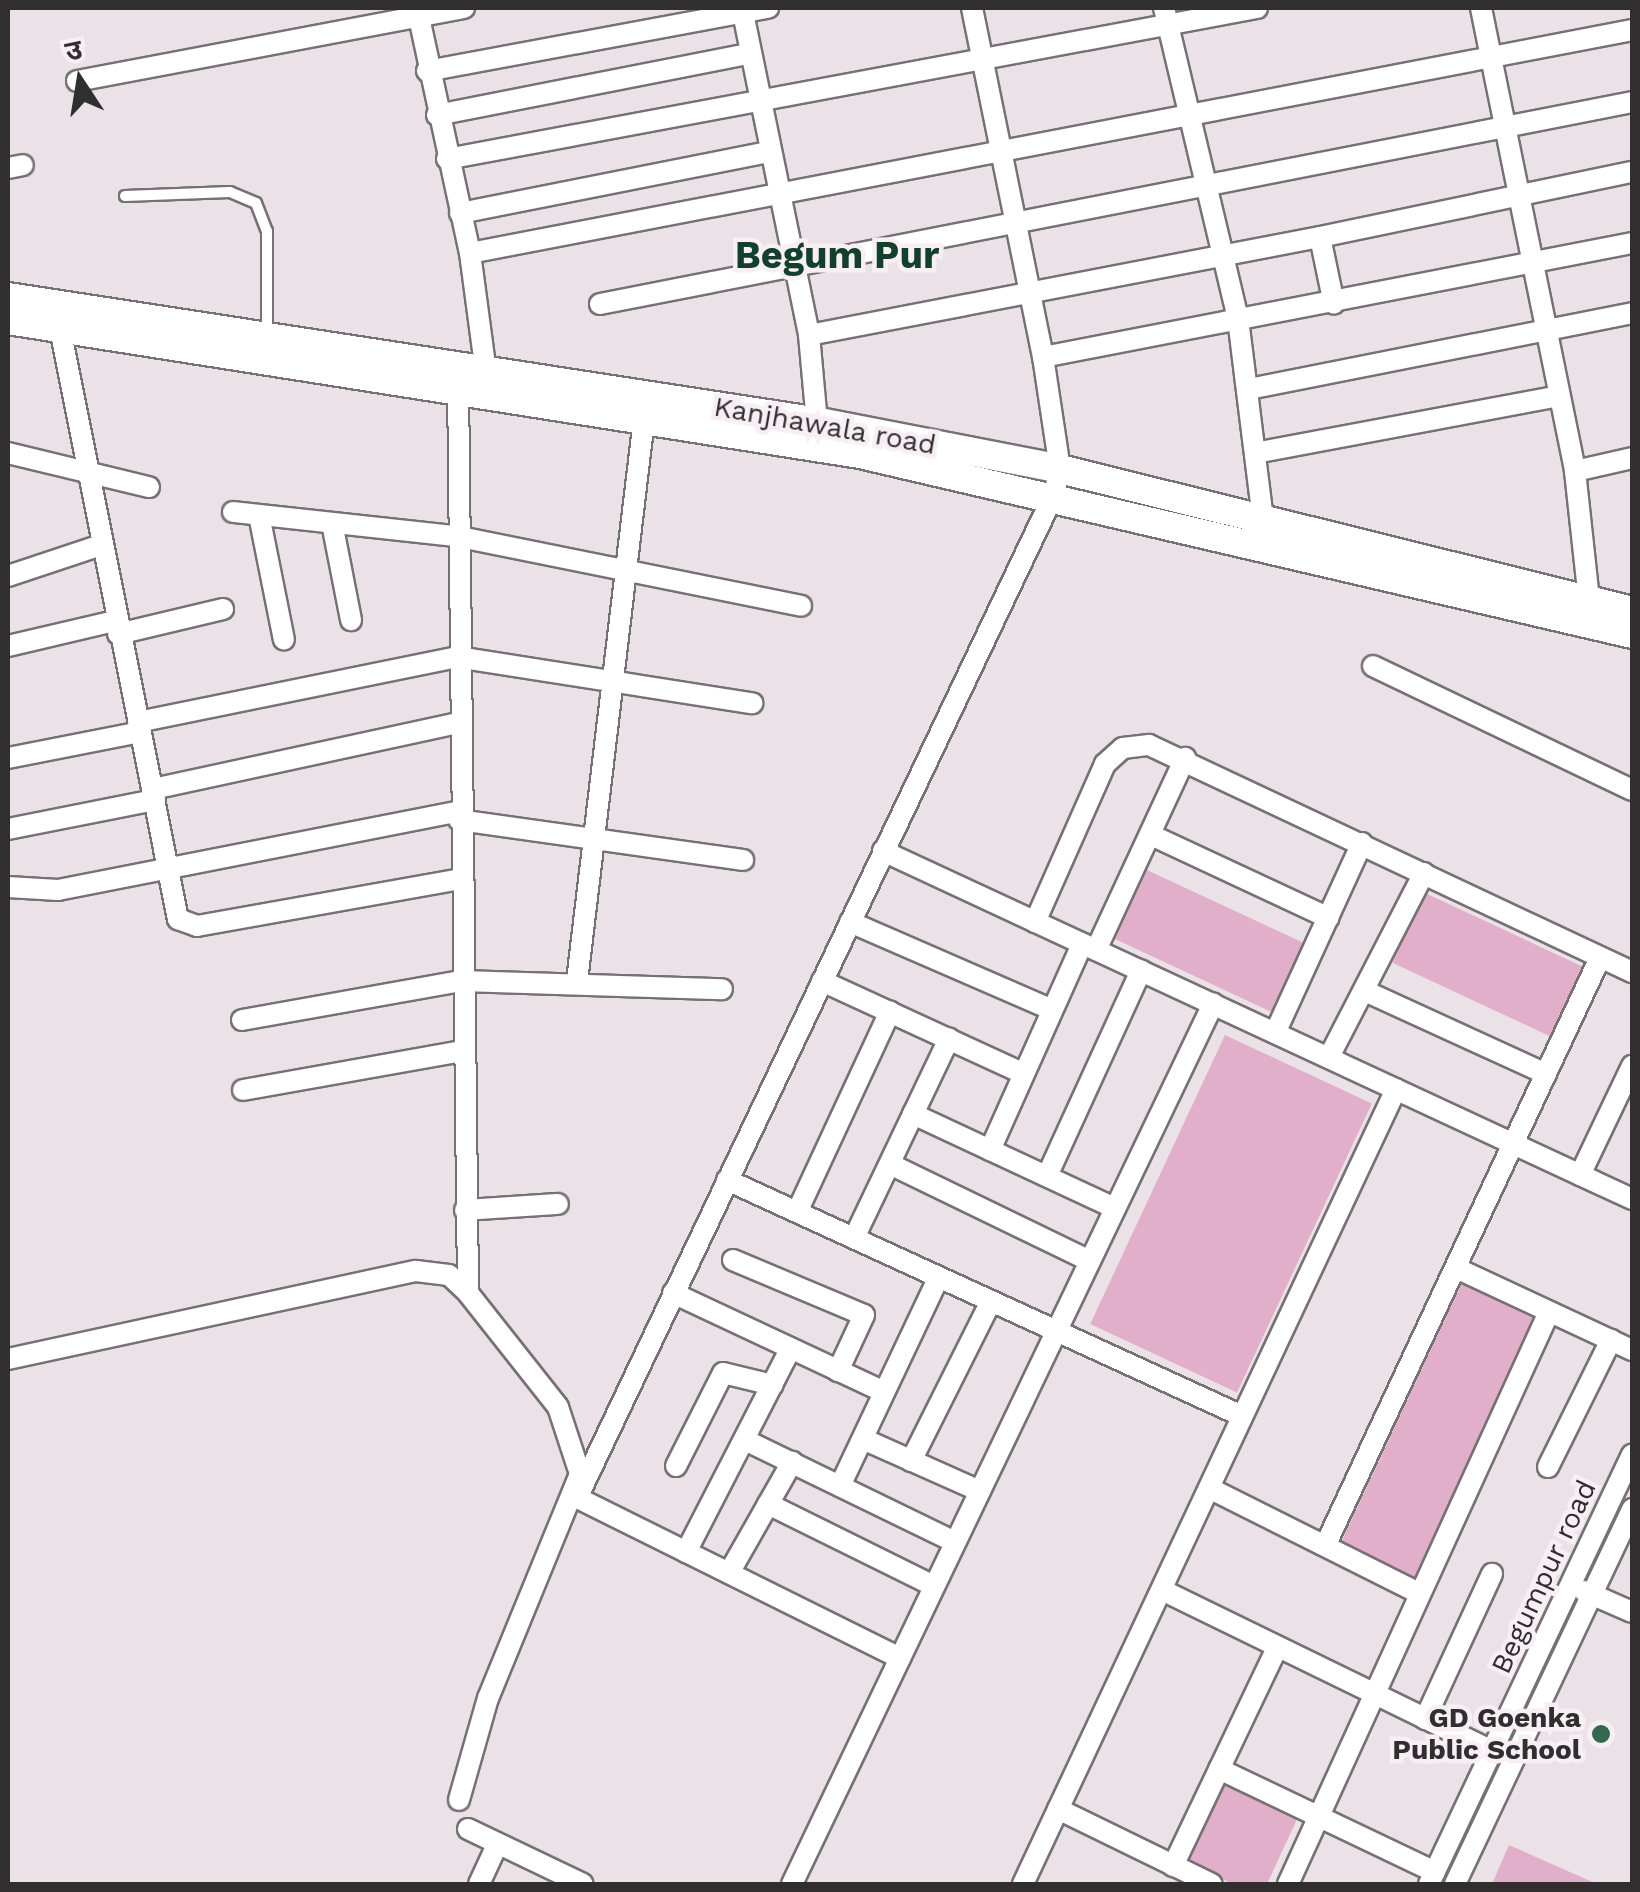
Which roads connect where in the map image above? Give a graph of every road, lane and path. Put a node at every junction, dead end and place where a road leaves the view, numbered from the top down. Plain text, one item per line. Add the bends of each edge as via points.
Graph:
1 (464, 8) edge
2 (768, 8) edge
3 (972, 8) edge
4 (1258, 8) edge
5 (1481, 8) edge
6 (742, 10) edge
7 (418, 12) edge
8 (1166, 16) edge
9 (1632, 30) edge
10 (749, 54) junction
11 (1494, 58) junction
12 (981, 60) junction
13 (427, 71) junction
14 (77, 81) dead end
15 (1632, 102) edge
16 (758, 104) junction
17 (437, 116) junction
18 (1188, 119) junction
19 (1504, 126) junction
20 (768, 152) junction
21 (1002, 154) junction
22 (447, 159) junction
23 (1632, 172) edge
24 (1202, 185) junction
25 (125, 196) dead end
26 (1519, 196) junction
27 (778, 201) junction
28 (460, 213) junction
29 (1016, 222) junction
30 (1320, 237) junction
31 (1632, 243) edge
32 (470, 254) junction
33 (1222, 256) junction
34 (1531, 265) junction
35 (792, 268) junction
36 (1030, 292) junction
37 (8, 296) edge
38 (600, 304) dead end
39 (1334, 304) junction
40 (1632, 313) edge
41 (58, 316) junction
42 (1238, 319) junction
43 (8, 320) edge
44 (1546, 330) junction
45 (809, 335) junction
46 (267, 339) junction
47 (1043, 357) junction
48 (467, 377) junction
49 (1250, 389) junction
50 (1559, 396) junction
51 (644, 420) junction
52 (818, 434) junction
53 (1260, 452) junction
54 (8, 454) edge
55 (1632, 458) edge
56 (81, 468) junction
57 (1575, 471) junction
58 (1057, 481) junction
59 (149, 487) dead end
60 (233, 512) dead end
61 (259, 516) junction
62 (1262, 519) junction
63 (332, 523) junction
64 (455, 536) junction
65 (98, 546) junction
66 (620, 568) junction
67 (8, 576) edge
68 (1590, 600) junction
69 (801, 606) dead end
70 (223, 609) dead end
71 (1632, 611) edge
72 (351, 620) dead end
73 (117, 627) junction
74 (1632, 634) edge
75 (284, 640) dead end
76 (8, 646) edge
77 (457, 657) junction
78 (1373, 666) dead end
79 (608, 678) junction
80 (752, 704) dead end
81 (458, 723) junction
82 (139, 727) junction
83 (8, 758) edge
84 (1185, 758) junction
85 (1632, 790) edge
86 (154, 795) junction
87 (459, 815) junction
88 (8, 829) edge
89 (591, 834) junction
90 (1151, 835) junction
91 (1362, 843) junction
92 (883, 851) junction
93 (742, 860) dead end
94 (168, 868) junction
95 (1424, 873) junction
96 (461, 878) junction
97 (8, 886) edge
98 (1329, 918) junction
99 (850, 922) junction
100 (1035, 922) junction
101 (1089, 947) junction
102 (1600, 958) junction
103 (1141, 971) junction
104 (1632, 972) edge
105 (462, 980) junction
106 (822, 980) junction
107 (576, 981) junction
108 (722, 989) dead end
109 (1365, 990) junction
110 (1213, 1004) junction
111 (1050, 1009) junction
112 (890, 1012) junction
113 (242, 1020) dead end
114 (1275, 1033) junction
115 (949, 1039) junction
116 (462, 1051) junction
117 (1329, 1057) junction
118 (1632, 1066) edge
119 (1024, 1074) junction
120 (1546, 1074) junction
121 (1396, 1089) junction
122 (243, 1090) dead end
123 (913, 1114) junction
124 (1515, 1144) junction
125 (990, 1150) junction
126 (890, 1164) junction
127 (1580, 1174) junction
128 (1048, 1176) junction
129 (727, 1180) junction
130 (1632, 1199) edge
131 (558, 1204) dead end
132 (1116, 1208) junction
133 (465, 1210) junction
134 (797, 1212) junction
135 (854, 1238) junction
136 (733, 1260) dead end
137 (1090, 1261) junction
138 (1456, 1268) junction
139 (939, 1277) junction
140 (468, 1293) junction
141 (674, 1293) junction
142 (991, 1301) junction
143 (1550, 1312) junction
144 (1056, 1331) junction
145 (1611, 1340) junction
146 (790, 1348) junction
147 (1632, 1350) edge
148 (8, 1359) edge
149 (838, 1371) junction
150 (773, 1385) junction
151 (884, 1392) junction
152 (1242, 1416) junction
153 (862, 1439) junction
154 (748, 1441) junction
155 (1632, 1455) edge
156 (911, 1461) junction
157 (792, 1462) junction
158 (676, 1466) dead end
159 (1548, 1467) dead end
160 (840, 1486) junction
161 (1208, 1488) junction
162 (980, 1492) junction
163 (577, 1498) junction
164 (768, 1504) junction
165 (1632, 1510) edge
166 (955, 1542) junction
167 (1324, 1546) junction
168 (686, 1552) junction
169 (728, 1573) junction
170 (1492, 1574) dead end
171 (934, 1586) junction
172 (1571, 1586) junction
173 (1164, 1591) junction
174 (1419, 1593) junction
175 (1592, 1594) junction
176 (1632, 1612) edge
177 (1277, 1648) junction
178 (900, 1658) junction
179 (1373, 1693) junction
180 (1426, 1719) junction
181 (1492, 1751) junction
182 (1219, 1769) junction
183 (459, 1800) dead end
184 (1058, 1809) junction
185 (1320, 1816) junction
186 (468, 1829) dead end
187 (496, 1844) junction
188 (1173, 1866) junction
189 (1432, 1878) edge
190 (479, 1884) edge
191 (583, 1884) edge
192 (792, 1884) edge
193 (1023, 1884) edge
194 (1212, 1884) edge
195 (1288, 1884) edge
196 (1455, 1884) edge

1 - 7 street
2 - 6 street
3 - 12 street
4 - 8 street
5 - 11 street
6 - 10 street
6 - 13 street
7 - 13 street
7 - 14 street
8 - 12 street
8 - 18 street
9 - 11 street
10 - 16 street
10 - 17 street
11 - 18 street
11 - 19 street
12 - 16 street
12 - 21 street
13 - 17 street
15 - 19 street
16 - 20 street
16 - 22 street
17 - 22 street
18 - 21 street
18 - 24 street
19 - 24 street
19 - 26 street
20 - 27 street
20 - 28 street
21 - 27 street
21 - 29 street
22 - 28 street
23 - 26 street
24 - 29 street
24 - 33 street
25 - 46 lane via 230,192 256,204 267,231
26 - 30 street
26 - 34 street
27 - 32 street
27 - 35 street
28 - 32 street
29 - 35 street
29 - 36 street
30 - 33 street
30 - 39 street
31 - 34 street
32 - 48 street
33 - 36 street
33 - 42 street
34 - 39 street
34 - 44 street
35 - 38 street
35 - 45 street
36 - 45 street
36 - 47 street
37 - 41 main road, Kanjhawala road
39 - 42 street
40 - 44 street
41 - 43 main road, Kanjhawala road
41 - 46 main road, Kanjhawala road
41 - 48 main road, Kanjhawala road
41 - 56 street
42 - 47 street
42 - 49 street
44 - 49 street
44 - 50 street
45 - 52 street
46 - 48 main road, Kanjhawala road
47 - 58 street
48 - 51 main road, Kanjhawala road
48 - 52 main road, Kanjhawala road
48 - 64 street
49 - 53 street
50 - 53 street
50 - 57 street
51 - 52 main road, Kanjhawala road
51 - 66 street
52 - 58 main road, Kanjhawala road
53 - 62 street
54 - 56 street
55 - 57 street
56 - 59 street
56 - 65 street
57 - 68 street
58 - 62 main road, Kanjhawala road
58 - 74 main road, Kanjhawala road
58 - 92 street
60 - 61 street
61 - 63 street
61 - 75 street
62 - 68 main road, Kanjhawala road
63 - 64 street
63 - 72 street
64 - 66 street
64 - 77 street
65 - 67 street
65 - 73 street
66 - 69 street
66 - 79 street
68 - 71 main road, Kanjhawala road
70 - 73 street
73 - 76 street
73 - 82 street
77 - 79 street
77 - 81 street
77 - 82 street
78 - 85 street
79 - 80 street
79 - 89 street
81 - 86 street
81 - 87 street
82 - 83 street
82 - 86 street
84 - 90 street
84 - 91 street
84 - 100 street via 1134,744 1113,754
86 - 88 street
86 - 94 street
87 - 89 street
87 - 94 street
87 - 96 street
89 - 93 street
89 - 107 street
90 - 98 street
90 - 101 street
91 - 95 street
91 - 98 street
92 - 99 street
92 - 100 street
94 - 96 street via 178,919 196,926
94 - 97 street via 38,894
95 - 102 street
95 - 109 street
96 - 105 street
98 - 114 street
99 - 106 street
99 - 111 street
100 - 101 street
101 - 103 street
101 - 111 street
102 - 104 street
102 - 120 street
103 - 110 street
103 - 128 street
105 - 107 street
105 - 113 street
105 - 116 street
106 - 112 street
106 - 129 street
107 - 108 street
109 - 117 street
109 - 120 street
110 - 114 street
110 - 132 street
111 - 119 street
112 - 115 street
112 - 134 street
114 - 117 street
115 - 119 street
115 - 123 street
116 - 122 street
116 - 133 street
117 - 121 street
118 - 127 street
119 - 125 street
120 - 124 street
121 - 124 street
121 - 152 street
123 - 125 street
123 - 126 street
124 - 127 street
124 - 138 street
125 - 128 street
126 - 135 street
126 - 137 street
127 - 130 street
128 - 132 street
129 - 134 street
129 - 141 street
131 - 133 street
132 - 137 street
133 - 140 street
134 - 135 street
135 - 139 street
136 - 149 street via 864,1315
137 - 144 street
138 - 143 street
138 - 167 street
139 - 142 street
139 - 151 street
140 - 148 street via 449,1275 416,1271
140 - 163 street via 558,1407 576,1446
141 - 146 street
141 - 163 street
142 - 144 street
142 - 156 street
143 - 145 street
143 - 174 street
144 - 152 street
144 - 162 street
145 - 147 street
145 - 159 street
146 - 149 street
146 - 150 street
149 - 151 street
150 - 154 street
150 - 158 street via 723,1373
151 - 153 street
152 - 161 street
153 - 156 street
153 - 160 street
154 - 157 street
154 - 168 street
155 - 172 street, Begumpur road
156 - 162 street
157 - 160 street
157 - 164 street
160 - 166 street
161 - 167 street
161 - 173 street
162 - 166 street
163 - 168 street
163 - 183 street via 488,1698
164 - 169 street
164 - 171 street
165 - 175 street, Begumpur road
166 - 171 street
167 - 174 street
168 - 169 street
169 - 178 street
170 - 180 street
171 - 178 street
172 - 175 street
172 - 181 street, Begumpur road
173 - 177 street
173 - 184 street
174 - 179 street
175 - 176 street
175 - 196 street, Begumpur road
177 - 179 street
177 - 182 street
178 - 192 street
179 - 180 street
179 - 185 street
180 - 181 street
181 - 189 street, Begumpur road
182 - 185 street
182 - 188 street
184 - 188 street
184 - 193 street
185 - 189 street
185 - 195 street
186 - 187 street
187 - 190 street
187 - 191 street
188 - 194 street

